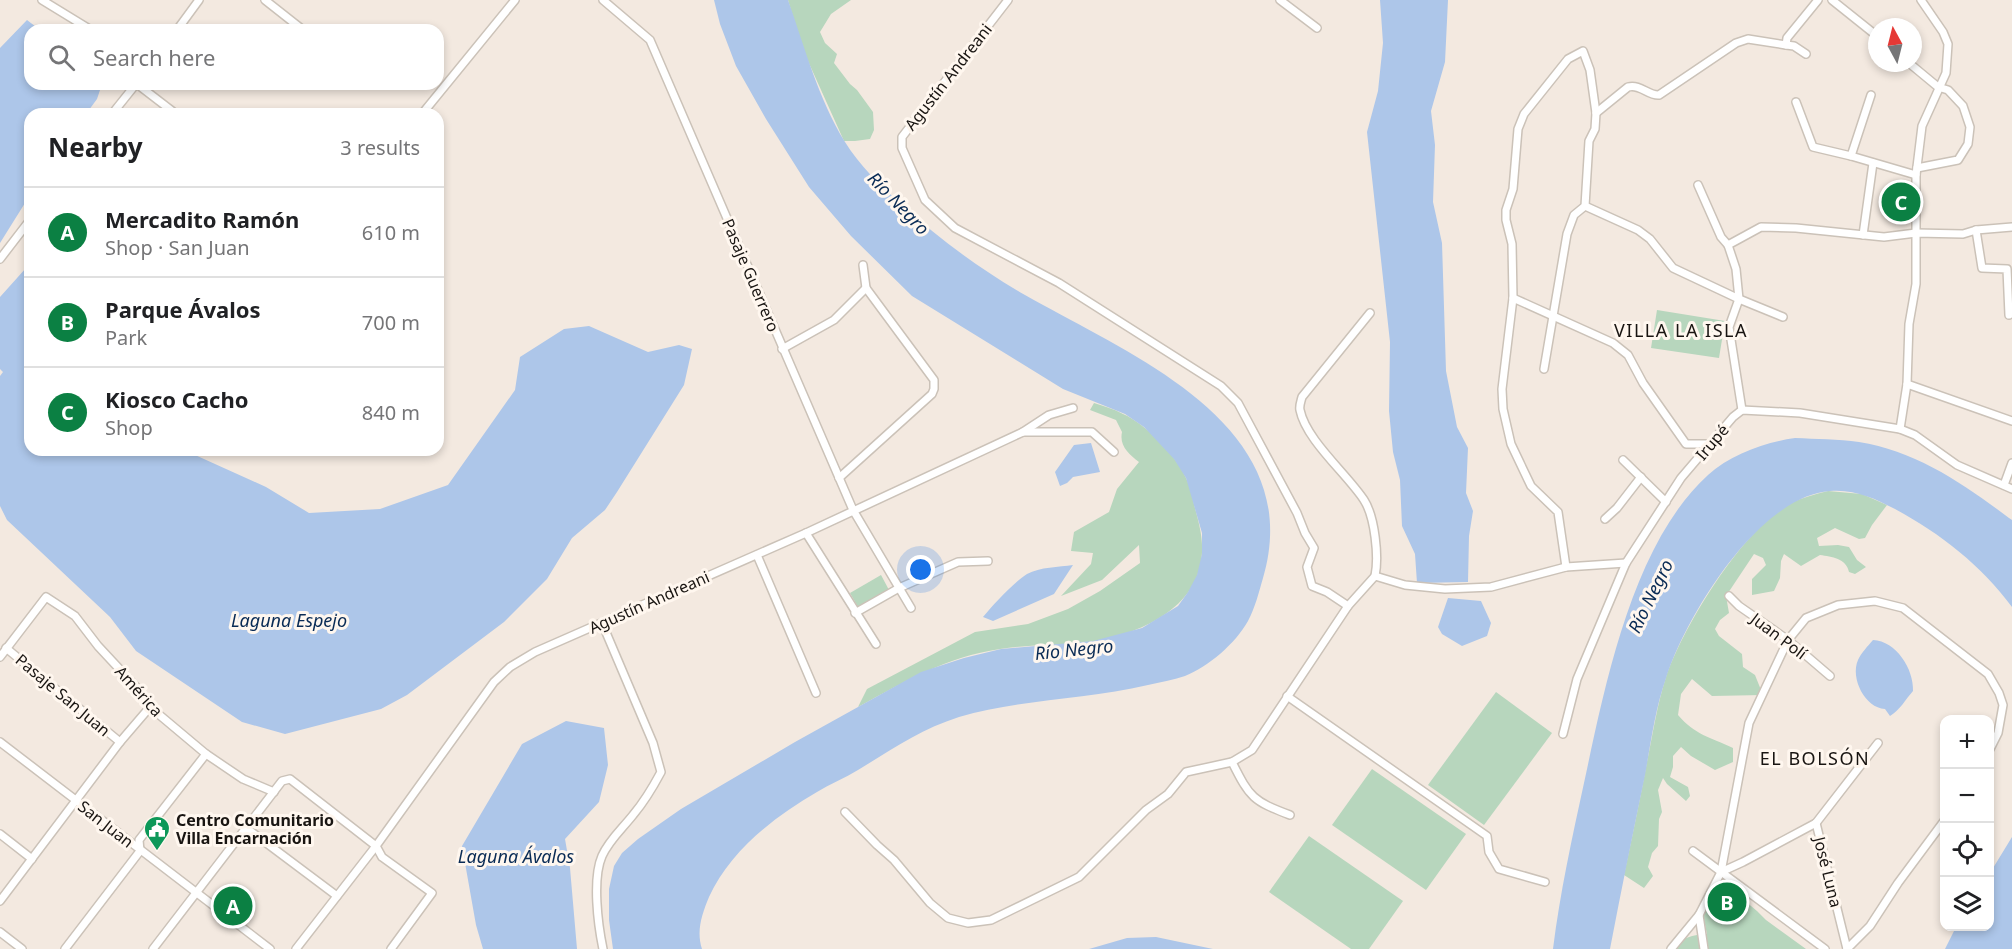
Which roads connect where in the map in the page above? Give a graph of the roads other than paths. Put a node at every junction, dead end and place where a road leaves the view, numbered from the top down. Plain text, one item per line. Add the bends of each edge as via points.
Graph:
1 (42, 0) edge
2 (199, 0) edge
3 (265, 0) edge
4 (515, 0) edge
5 (603, 0) edge
6 (1008, 0) edge
7 (1280, 0) edge
8 (1818, 0) edge
9 (1832, 0) edge
10 (1921, 0) edge
11 (82, 24) edge
12 (181, 24) edge
13 (295, 24) edge
14 (1317, 28) dead end
15 (1868, 29) edge
16 (1786, 45) junction
17 (1806, 54) dead end
18 (1920, 72) edge
19 (444, 87) edge
20 (1938, 87) junction
21 (131, 90) edge
22 (144, 90) edge
23 (442, 90) edge
24 (1871, 94) dead end
25 (1796, 102) dead end
26 (117, 108) edge
27 (168, 108) edge
28 (427, 108) edge
29 (1596, 113) junction
30 (1851, 156) junction
31 (1873, 163) junction
32 (1916, 172) junction
33 (1698, 185) dead end
34 (1585, 206) junction
35 (2012, 227) edge
36 (24, 228) edge
37 (1976, 230) junction
38 (1916, 233) junction
39 (1863, 234) junction
40 (1728, 244) junction
41 (0, 259) edge
42 (863, 265) dead end
43 (2010, 269) edge
44 (866, 288) junction
45 (1513, 298) junction
46 (1739, 299) junction
47 (1370, 313) dead end
48 (2009, 315) dead end
49 (1553, 317) junction
50 (1783, 317) dead end
51 (782, 349) junction
52 (1544, 369) dead end
53 (1907, 384) junction
54 (1073, 408) dead end
55 (1742, 410) junction
56 (2012, 421) edge
57 (1900, 429) junction
58 (1023, 432) junction
59 (1712, 444) junction
60 (1114, 452) dead end
61 (1623, 460) dead end
62 (2012, 463) edge
63 (1641, 477) junction
64 (839, 478) junction
65 (2004, 485) junction
66 (2012, 489) edge
67 (1666, 502) junction
68 (853, 510) junction
69 (1605, 519) dead end
70 (806, 533) junction
71 (757, 555) junction
72 (988, 561) dead end
73 (1626, 563) junction
74 (1566, 567) junction
75 (1375, 576) junction
76 (899, 588) junction
77 (1729, 596) dead end
78 (1348, 606) junction
79 (911, 608) dead end
80 (855, 613) junction
81 (602, 623) junction
82 (1788, 640) junction
83 (876, 644) dead end
84 (6, 648) junction
85 (0, 657) edge
86 (1830, 676) dead end
87 (816, 693) dead end
88 (1287, 696) junction
89 (150, 707) junction
90 (1563, 734) dead end
91 (1994, 740) edge
92 (0, 742) edge
93 (120, 742) junction
94 (1878, 743) dead end
95 (206, 754) junction
96 (1232, 762) junction
97 (273, 792) junction
98 (75, 801) junction
99 (845, 812) dead end
100 (1290, 814) dead end
101 (1816, 823) junction
102 (1943, 823) edge
103 (245, 827) junction
104 (0, 834) edge
105 (376, 846) junction
106 (140, 851) junction
107 (1693, 851) dead end
108 (32, 859) junction
109 (1721, 872) junction
110 (1545, 882) dead end
111 (196, 893) junction
112 (337, 896) junction
113 (0, 901) edge
114 (1699, 915) junction
115 (0, 932) edge
116 (22, 949) edge
117 (65, 949) edge
118 (153, 949) edge
119 (270, 949) edge
120 (296, 949) edge
121 (390, 949) edge
122 (603, 949) edge
123 (1671, 949) edge
124 (1704, 949) edge
125 (1825, 949) edge
126 (1847, 949) edge

1 - 11 street
2 - 12 street
3 - 13 street
4 - 19 street
5 - 51 street, Pasaje Guerrero via 650,40
6 - 78 street, Agustín Andreani via 902,137 902,148 925,200 955,228 1059,283 1221,386 1238,403 1314,548 1307,567 1312,586
7 - 14 street
8 - 16 street
9 - 15 street
10 - 20 street via 1948,44 1946,73
16 - 17 street
16 - 29 street via 1748,39 1736,43 1659,95 1628,87
18 - 20 street
20 - 32 street via 1922,126
20 - 32 street via 1948,90 1963,106 1970,127 1968,144 1958,160
21 - 26 street
22 - 27 street
23 - 28 street
24 - 30 street
25 - 30 street via 1813,147
29 - 34 street via 1589,141
29 - 45 street via 1583,51 1568,59 1524,114 1518,129 1513,189 1506,210 1512,244
30 - 31 street
31 - 32 street
31 - 39 street
32 - 38 street
33 - 40 street via 1721,237
34 - 46 street via 1638,230 1673,268
34 - 49 street via 1574,215 1567,234
35 - 37 street
36 - 41 street
37 - 38 street via 1963,234
37 - 43 street via 1982,268
38 - 39 street via 1884,237
38 - 53 street via 1916,284 1909,324
39 - 40 street via 1761,227
40 - 46 street
42 - 44 street
43 - 48 street
44 - 51 street via 834,321
44 - 64 street via 934,380 934,389
45 - 49 street
45 - 74 street via 1502,380 1503,409 1511,444 1532,486 1558,512
46 - 50 street
46 - 55 street via 1729,327
47 - 75 street via 1302,397 1300,409 1310,433 1366,502 1377,541
49 - 52 street
49 - 59 street via 1613,343 1628,355 1686,444
51 - 64 street, Pasaje Guerrero
53 - 56 street
53 - 57 street
54 - 58 street via 1049,415
55 - 57 street, Irupé via 1800,413
55 - 59 street, Irupé
57 - 65 street, Irupé via 1957,465
58 - 60 street, Agustín Andreani via 1092,432
58 - 68 street, Agustín Andreani
59 - 67 street, Irupé via 1681,478
61 - 63 street
62 - 65 street
63 - 67 street
63 - 69 street
64 - 68 street, Pasaje Guerrero
65 - 66 street, Irupé
67 - 73 street, Irupé
68 - 70 street, Agustín Andreani
68 - 76 street, Pasaje Guerrero
70 - 71 street, Agustín Andreani
70 - 80 street
71 - 81 street, Agustín Andreani
71 - 87 street
72 - 76 street via 958,562
73 - 74 street
73 - 90 street, Irupé via 1577,679
74 - 75 street via 1491,587 1445,589 1405,585
75 - 78 street
76 - 79 street, Pasaje Guerrero
76 - 80 street
77 - 82 street, Juan Polí
78 - 88 street
80 - 83 street
81 - 105 street, Agustín Andreani via 535,651 494,681
81 - 122 street via 653,743 661,772 612,839 599,866 597,908
82 - 86 street, Juan Polí
82 - 91 street via 1806,618 1838,605 1875,601 1903,608 1988,674 2003,705
82 - 109 street via 1749,723
84 - 85 street
84 - 89 street, América via 46,597 75,616
84 - 93 street, Pasaje San Juan
88 - 96 street via 1252,750
88 - 110 street via 1487,836 1489,852 1499,869
89 - 93 street
89 - 95 street, América
92 - 98 street, San Juan
93 - 98 street
94 - 101 street, José Luna
95 - 97 street, América via 243,779
95 - 106 street via 139,840
96 - 99 street via 1186,772 1168,794 1146,810 1079,877 991,920 968,923 948,918 930,903 894,860
96 - 100 street via 1251,796 1263,805
97 - 103 street
97 - 105 street via 282,780 290,779
98 - 106 street, San Juan
98 - 108 street
101 - 109 street
101 - 126 street, José Luna
102 - 126 street via 1870,926
103 - 111 street
103 - 112 street
104 - 108 street
105 - 112 street, Agustín Andreani
105 - 121 street via 382,857 432,893
106 - 111 street, San Juan
106 - 117 street
107 - 109 street
108 - 113 street
109 - 114 street
109 - 125 street
111 - 118 street
111 - 119 street, San Juan
112 - 120 street, Agustín Andreani
114 - 123 street
114 - 124 street
115 - 116 street

